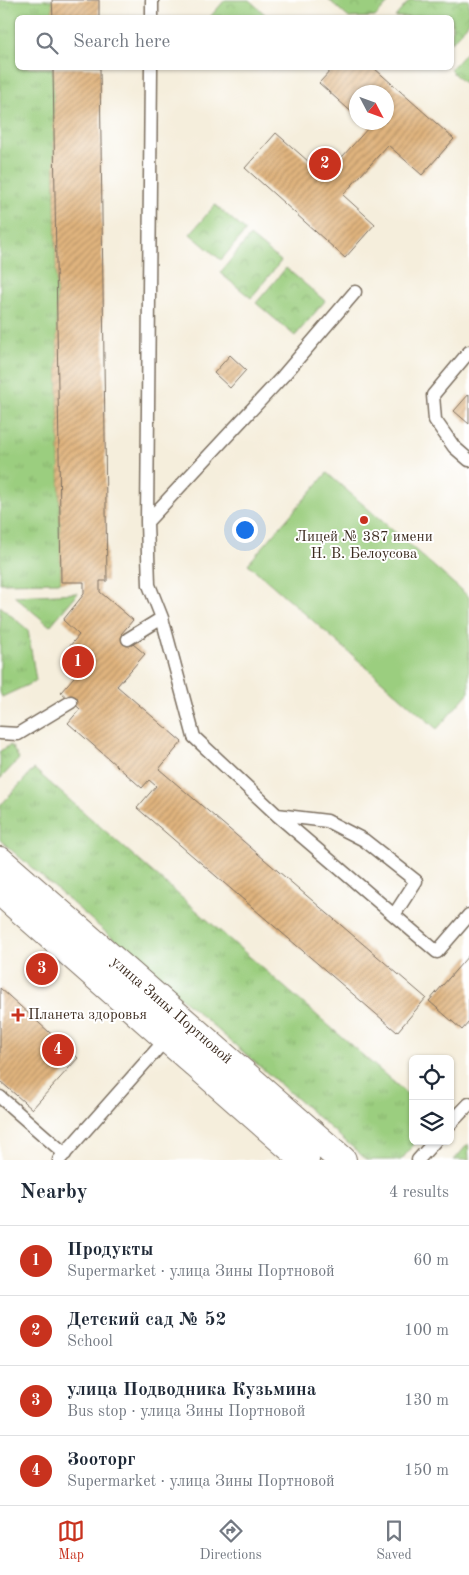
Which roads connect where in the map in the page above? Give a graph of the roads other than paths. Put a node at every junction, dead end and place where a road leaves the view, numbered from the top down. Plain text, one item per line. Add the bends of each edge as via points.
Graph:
1 (152, 0) edge
2 (152, 15) edge
3 (151, 70) edge
4 (355, 292) dead end
5 (469, 352) edge
6 (469, 460) edge
7 (147, 522) junction
8 (162, 618) junction
9 (128, 639) dead end
10 (71, 702) dead end
11 (0, 733) edge
12 (277, 815) junction
13 (0, 861) edge
14 (0, 891) edge
15 (394, 915) junction
16 (469, 916) edge
17 (167, 1038) junction
18 (0, 1097) edge
19 (469, 1104) edge
20 (454, 1120) edge
21 (431, 1145) edge
22 (62, 1157) edge
23 (305, 1160) edge
24 (342, 1160) edge
25 (418, 1160) edge

1 - 2 lane
3 - 7 lane
4 - 7 lane via 283,376
5 - 6 lane via 433,396 435,420 454,447
7 - 8 lane via 150,585
8 - 9 lane
8 - 12 lane via 194,737
10 - 11 lane via 18,734
12 - 15 lane
12 - 15 lane via 327,822 364,840 416,881
13 - 24 main road, улица Зины Портновой
14 - 17 main road, улица Зины Портновой
15 - 16 lane via 437,952
17 - 22 lane
17 - 23 main road, улица Зины Портновой
18 - 22 lane
19 - 20 lane
21 - 25 lane

